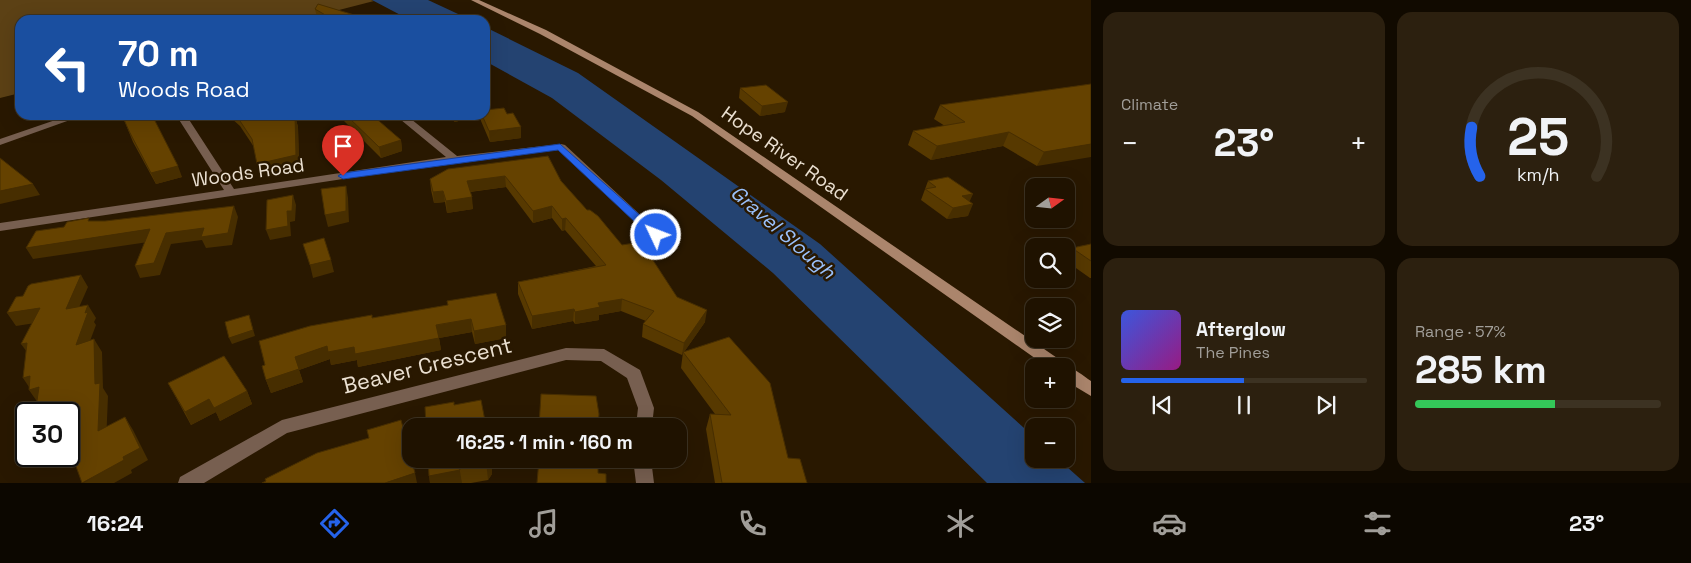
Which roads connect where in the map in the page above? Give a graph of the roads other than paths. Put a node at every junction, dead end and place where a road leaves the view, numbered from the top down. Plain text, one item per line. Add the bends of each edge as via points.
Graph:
1 (474, 0) edge
2 (64, 120) edge
3 (184, 120) edge
4 (406, 120) edge
5 (0, 142) edge
6 (455, 159) junction
7 (231, 192) junction
8 (0, 227) edge
9 (656, 235) dead end
10 (1046, 358) edge
11 (1075, 378) edge
12 (1091, 390) edge
13 (645, 418) edge
14 (643, 468) edge
15 (187, 483) edge
16 (645, 483) edge

1 - 10 street, Hope River Road via 543,32 696,114
2 - 5 street
3 - 7 street
4 - 6 street
6 - 7 street, Woods Road
6 - 9 street, Woods Road via 560,147
7 - 8 street, Woods Road
11 - 12 street
13 - 15 street, Beaver Crescent via 646,408 634,374 604,354 566,354 282,427
14 - 16 street

